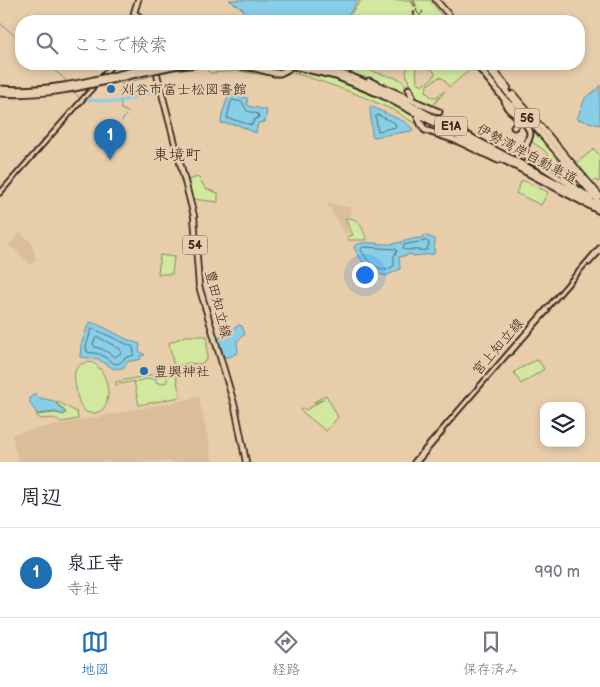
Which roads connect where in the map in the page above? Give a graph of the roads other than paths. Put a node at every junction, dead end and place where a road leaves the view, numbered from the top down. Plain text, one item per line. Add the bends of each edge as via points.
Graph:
1 (138, 0) edge
2 (434, 0) edge
3 (134, 13) joint
4 (137, 15) edge
5 (447, 15) edge
6 (109, 70) edge
7 (137, 70) edge
8 (141, 70) edge
9 (156, 70) edge
10 (263, 70) edge
11 (283, 70) edge
12 (306, 70) edge
13 (328, 70) edge
14 (335, 70) edge
15 (489, 70) edge
16 (494, 70) edge
17 (481, 71) joint
18 (410, 88) dead end
19 (0, 89) edge
20 (0, 93) edge
21 (412, 96) dead end
22 (439, 112) dead end
23 (418, 117) dead end
24 (514, 127) dead end
25 (550, 185) junction
26 (0, 193) edge
27 (600, 196) edge
28 (586, 199) junction
29 (600, 204) edge
30 (600, 211) edge
31 (600, 249) edge
32 (246, 462) edge
33 (415, 462) edge

1 - 3 main road
2 - 5 main road
3 - 4 main road
6 - 26 main road
7 - 19 highway, bridge via 57,88
8 - 20 highway, bridge via 58,92
9 - 32 main road, 豊田知立線 / 54 via 193,210 199,286 235,407
10 - 11 highway, 伊勢湾岸自動車道 via 280,73
12 - 25 highway, 伊勢湾岸自動車道 / E1A via 336,76 375,91
13 - 28 highway, 伊勢湾岸自動車道 / E1A via 391,94
14 - 22 highway via 370,81
15 - 29 main road, 56
16 - 27 main road, 56
17 - 24 highway via 516,116
17 - 28 highway via 512,105 529,130 524,149 527,156
18 - 21 highway
23 - 25 highway via 425,130 458,141
25 - 28 highway, 伊勢湾岸自動車道 / E1A
28 - 29 highway, 伊勢湾岸自動車道 / E1A
28 - 30 highway, 伊勢湾岸自動車道 / E1A
31 - 33 main road, 宮上知立線

